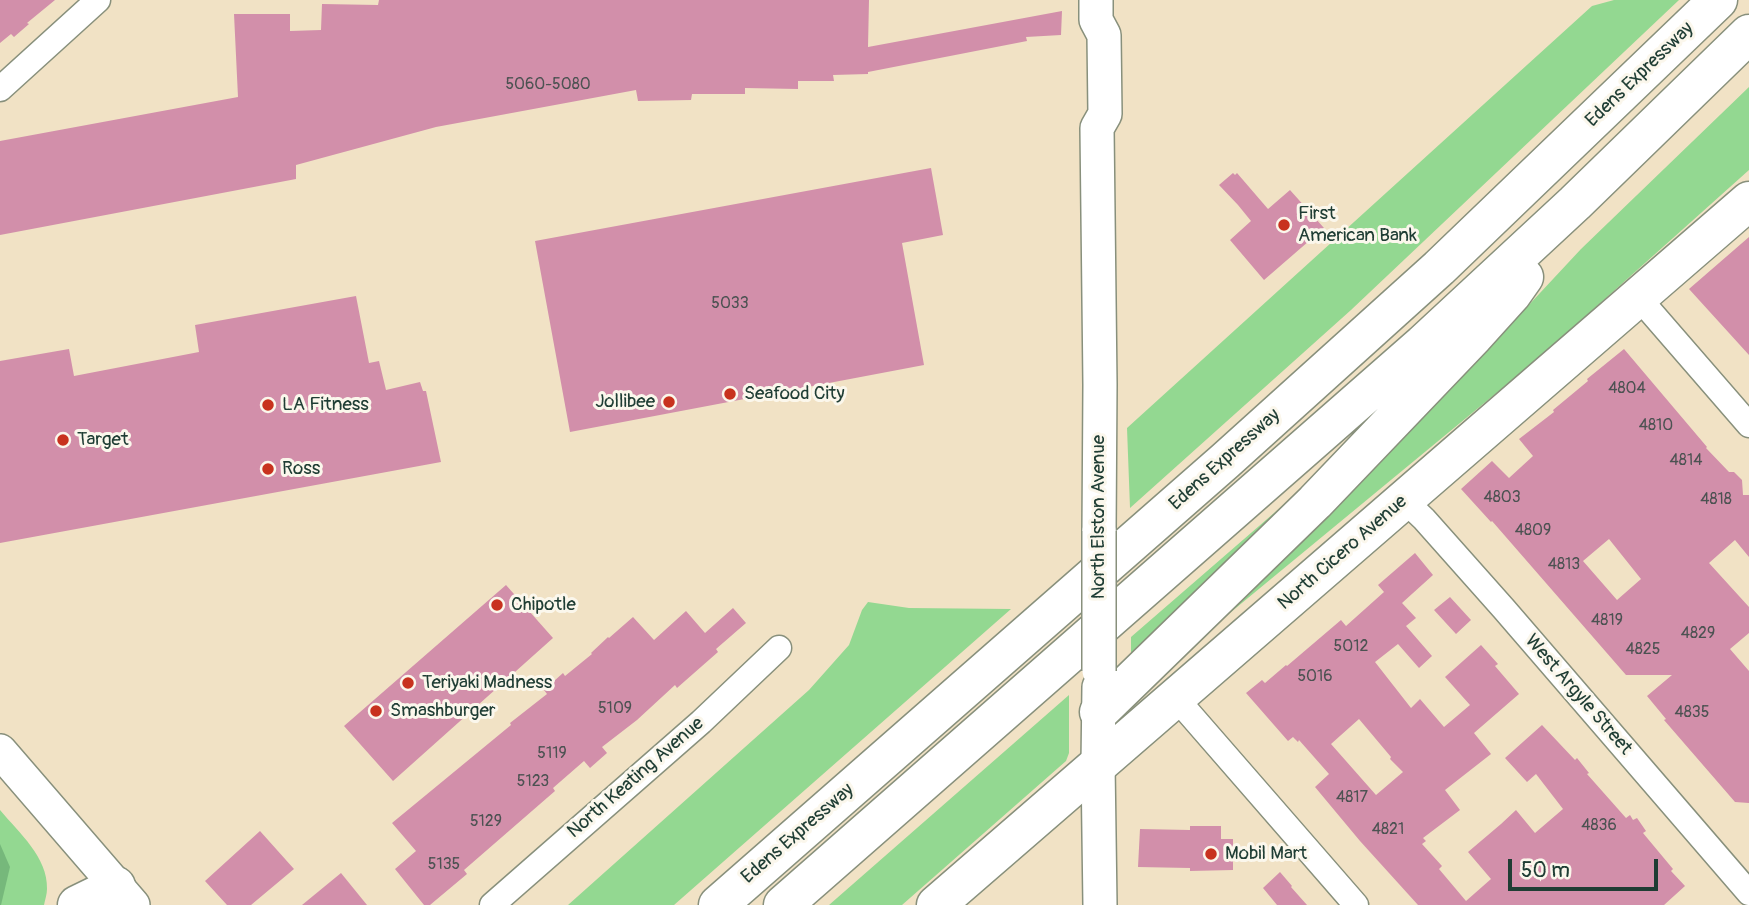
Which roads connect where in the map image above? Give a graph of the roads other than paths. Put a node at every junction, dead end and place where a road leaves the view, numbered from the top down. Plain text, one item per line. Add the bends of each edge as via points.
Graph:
1 (99, 0) edge
2 (1718, 0) edge
3 (1096, 10) edge
4 (1749, 34) edge
5 (0, 89) edge
6 (1749, 201) edge
7 (1575, 203) junction
8 (1638, 297) junction
9 (1749, 425) edge
10 (1404, 499) junction
11 (779, 648) dead end
12 (1175, 697) junction
13 (1099, 712) junction
14 (0, 751) edge
15 (1098, 764) junction
16 (1749, 893) edge
17 (118, 899) edge
18 (77, 905) edge
19 (492, 905) edge
20 (718, 905) edge
21 (783, 905) edge
22 (936, 905) edge
23 (1100, 905) edge
24 (1356, 905) edge

1 - 5 street
2 - 20 main road, Edens Expressway via 1429,278
3 - 13 main road, North Elston Avenue, bridge via 1104,35 1105,114 1097,128
4 - 7 main road
6 - 8 main road, North Cicero Avenue
7 - 13 main road via 1512,294 1474,336 1315,502
7 - 21 main road via 1413,353
8 - 9 street
8 - 10 main road, North Cicero Avenue
10 - 12 main road, North Cicero Avenue
10 - 16 street, West Argyle Street
11 - 19 street, North Keating Avenue
12 - 15 main road, North Cicero Avenue
12 - 24 street
13 - 15 main road, North Elston Avenue
14 - 17 main road
15 - 22 main road, North Cicero Avenue
15 - 23 main road, North Elston Avenue
17 - 18 main road

